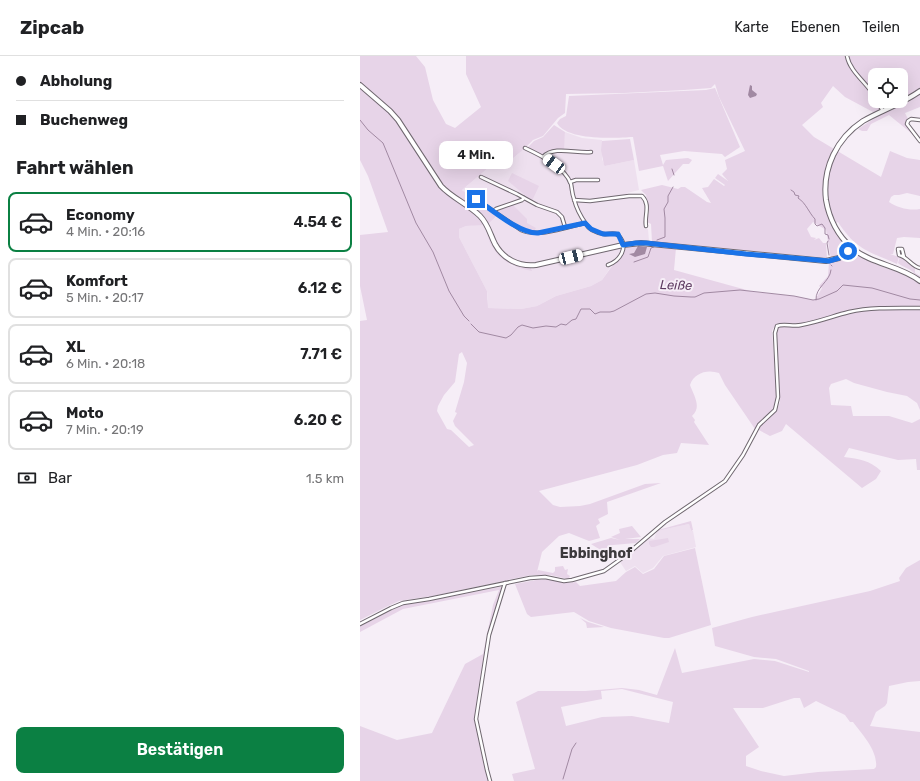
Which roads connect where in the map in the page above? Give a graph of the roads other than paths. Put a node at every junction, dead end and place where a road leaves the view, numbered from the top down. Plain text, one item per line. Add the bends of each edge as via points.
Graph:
1 (847, 56) edge
2 (360, 85) edge
3 (868, 87) edge
4 (920, 91) edge
5 (881, 108) edge
6 (883, 112) junction
7 (920, 120) edge
8 (920, 141) edge
9 (525, 148) dead end
10 (591, 152) dead end
11 (543, 157) junction
12 (481, 177) dead end
13 (598, 180) dead end
14 (570, 182) junction
15 (524, 198) junction
16 (476, 199) dead end
17 (574, 200) junction
18 (493, 211) junction
19 (585, 223) junction
20 (646, 226) dead end
21 (565, 227) junction
22 (623, 245) junction
23 (851, 247) junction
24 (904, 257) dead end
25 (608, 265) dead end
26 (920, 268) edge
27 (920, 281) edge
28 (920, 308) edge
29 (505, 583) junction
30 (360, 624) edge
31 (490, 781) edge

1 - 3 street via 851,66
2 - 22 main road via 398,120 441,186 482,218 497,248 510,260 532,266
4 - 6 main road
5 - 6 street
6 - 23 main road via 864,121 844,138 831,160 826,184 827,204 831,218
7 - 8 street via 908,121 908,126
9 - 11 street
10 - 11 street via 551,152
11 - 14 street via 563,172
12 - 15 street
13 - 14 street
14 - 17 street
15 - 18 street
15 - 21 street via 557,212 562,217
16 - 18 street
17 - 19 street
17 - 20 street via 643,197 647,212
18 - 21 street via 529,233
19 - 21 street
19 - 22 street via 603,234 618,234
22 - 23 main road via 646,243 829,261 839,258
22 - 25 street via 620,257
23 - 27 main road via 870,260 906,272
24 - 26 street
28 - 29 street via 862,310 802,325 778,326 775,329 778,399 776,407 760,425 723,483 671,517 626,556 604,571 570,581 540,577
29 - 30 street via 403,603
29 - 31 street via 489,635 476,718

